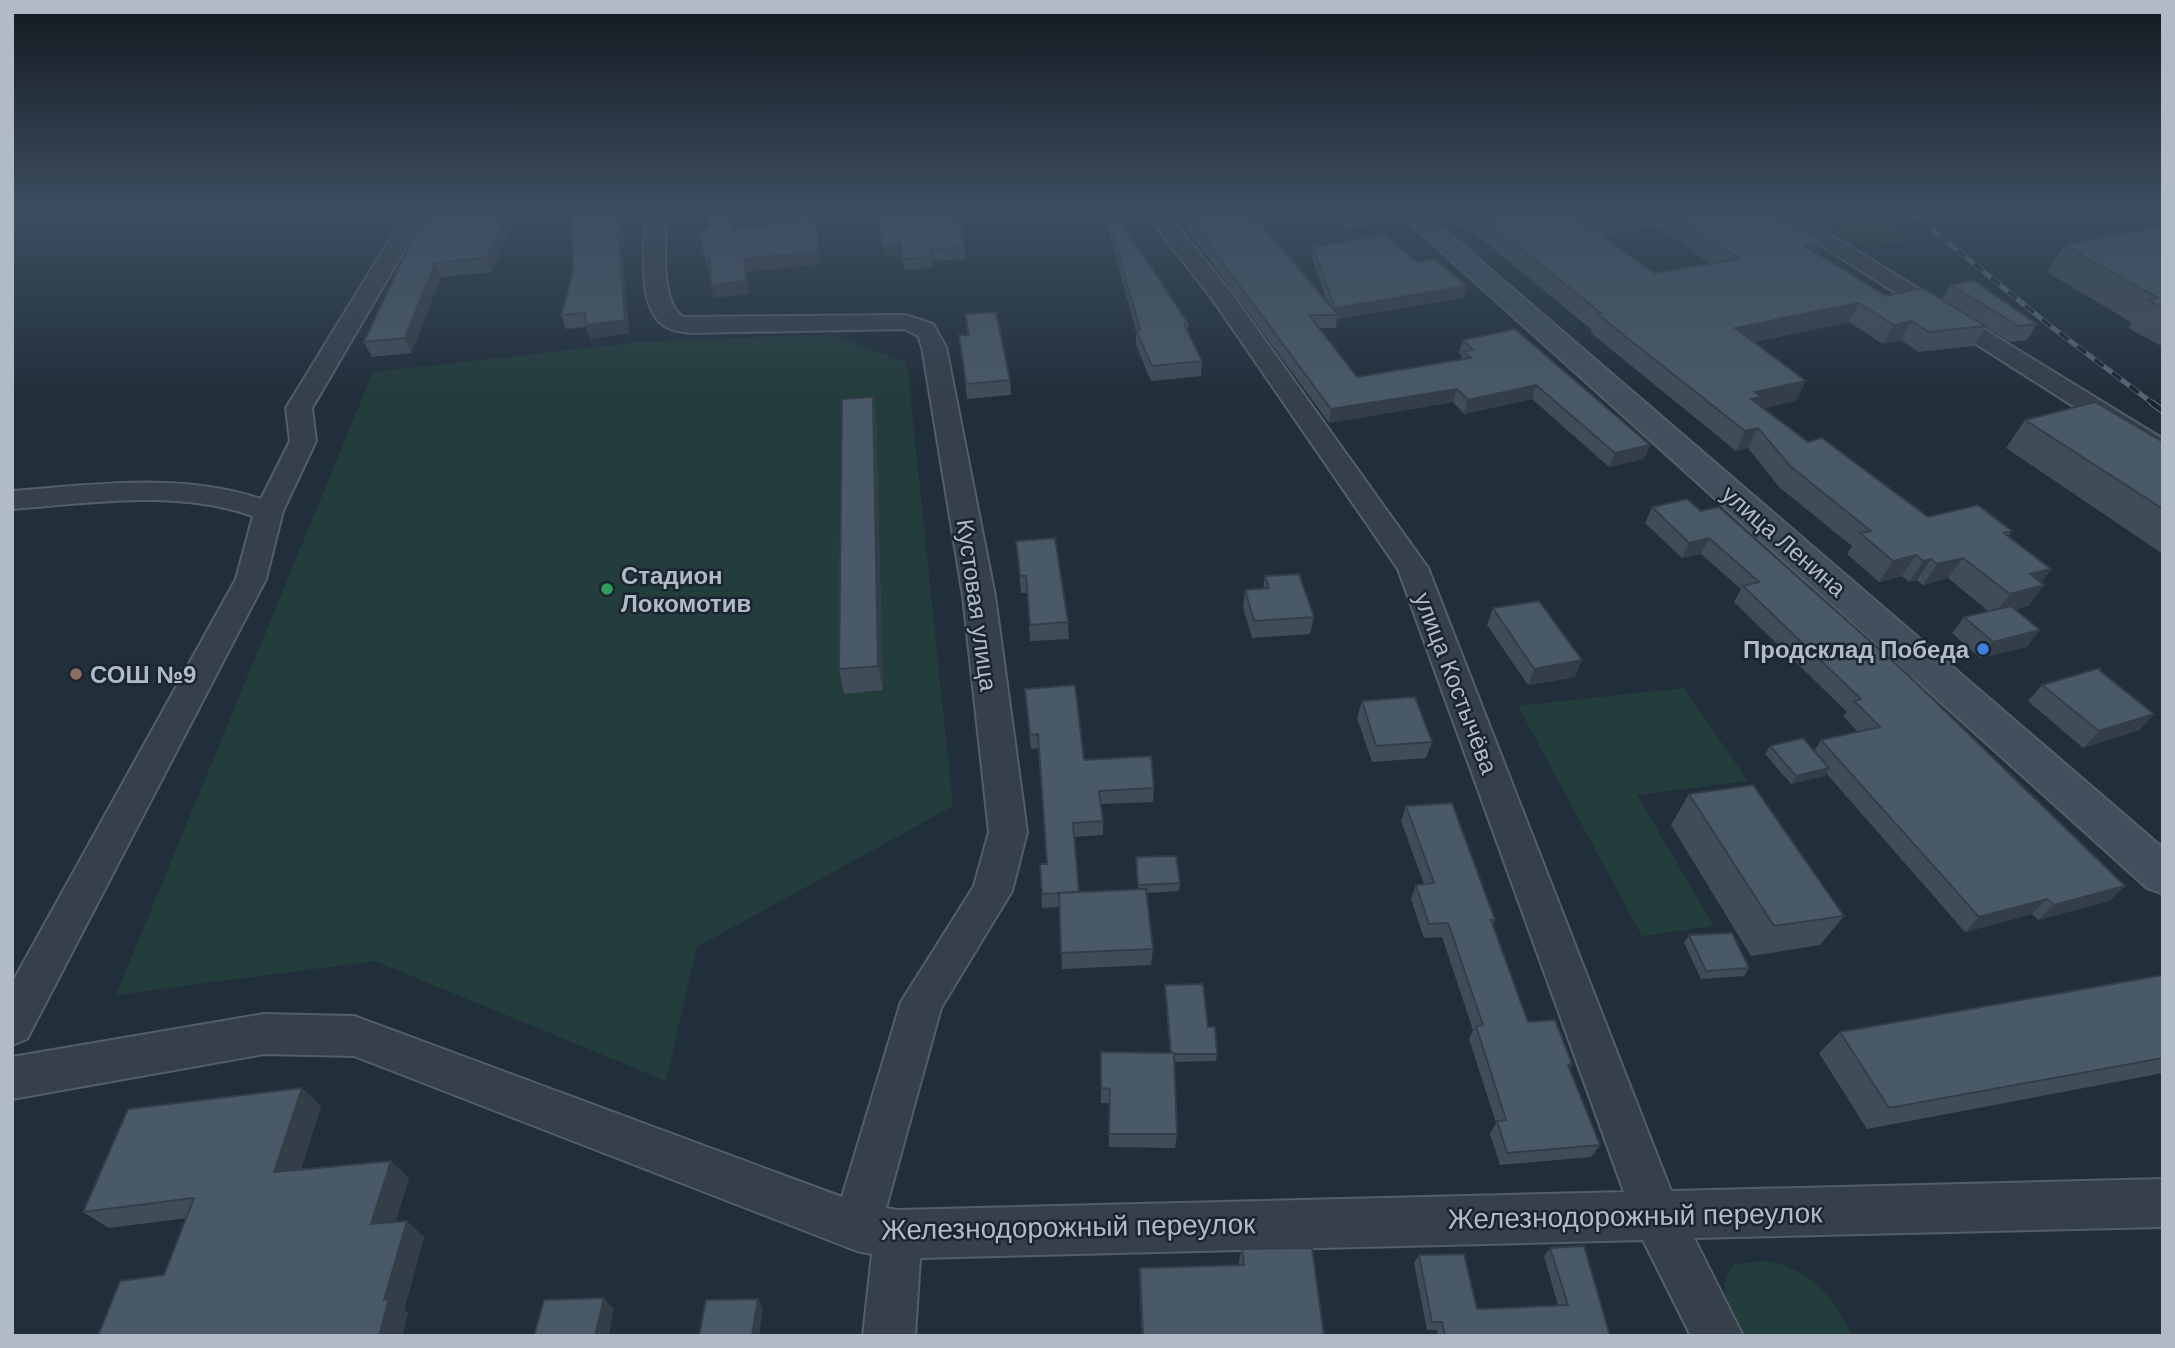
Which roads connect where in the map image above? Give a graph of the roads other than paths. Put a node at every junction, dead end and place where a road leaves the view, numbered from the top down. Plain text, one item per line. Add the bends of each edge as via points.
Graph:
1 (381, 271) edge
2 (654, 271) edge
3 (1202, 271) edge
4 (1476, 271) edge
5 (1874, 271) edge
6 (2163, 451) edge
7 (12, 500) edge
8 (269, 511) junction
9 (2163, 876) edge
10 (12, 1025) edge
11 (12, 1078) edge
12 (2163, 1203) edge
13 (1657, 1216) junction
14 (877, 1231) junction
15 (889, 1336) edge
16 (1718, 1336) edge

1 - 8 street via 299,408 303,441
2 - 14 street, Кустовая улица via 663,307 675,323 905,322 930,331 934,347 979,596 1008,832 992,891 922,1002
3 - 13 street, улица Костычёва via 1413,568
4 - 9 main road, улица Ленина
5 - 6 street
7 - 8 street via 156,491 227,497
8 - 10 street via 251,579
11 - 14 street, Железнодорожный переулок via 264,1034 354,1036
12 - 13 street, Железнодорожный переулок
13 - 14 street, Железнодорожный переулок
13 - 16 street, улица Костычёва
14 - 15 street

